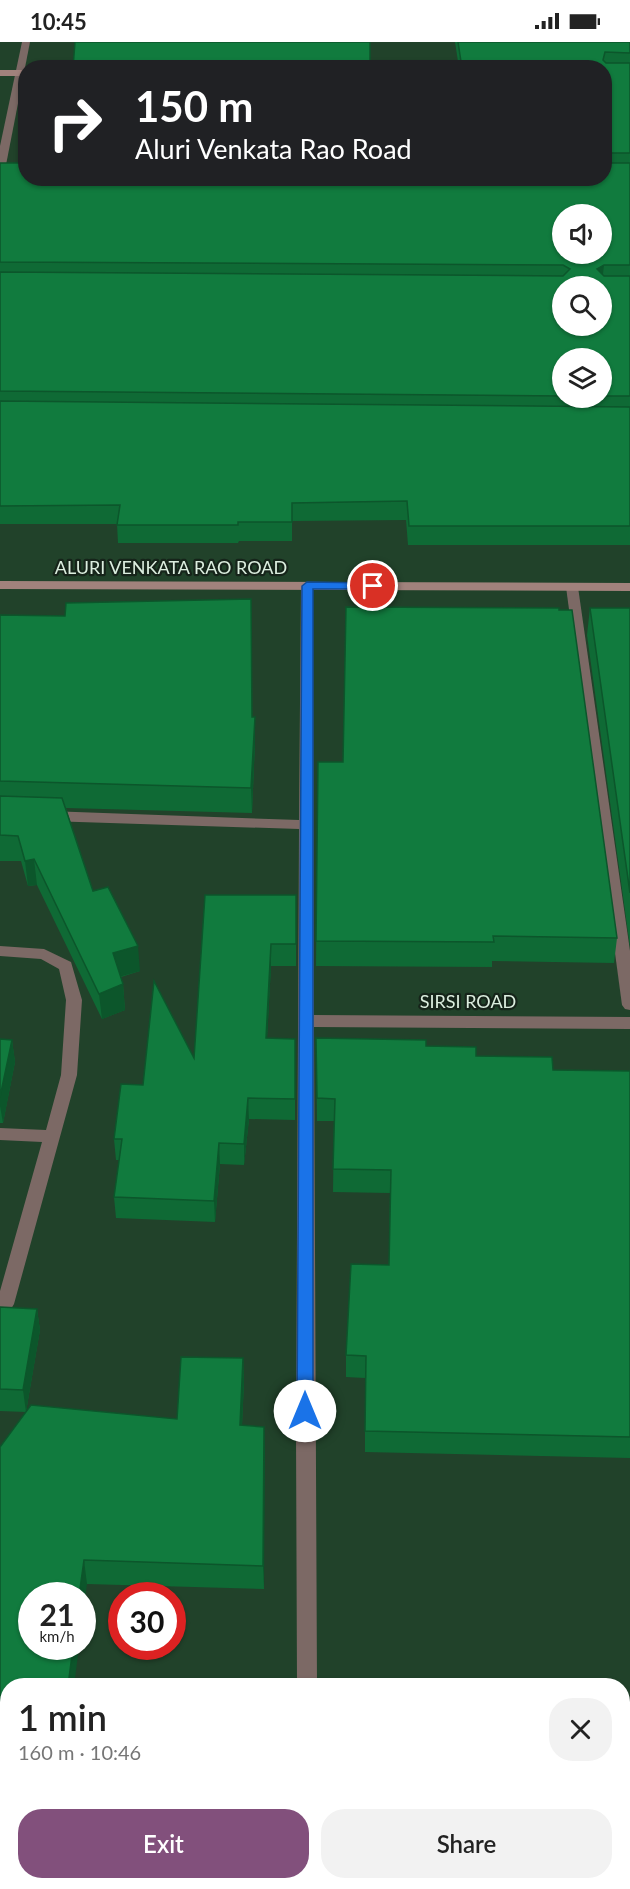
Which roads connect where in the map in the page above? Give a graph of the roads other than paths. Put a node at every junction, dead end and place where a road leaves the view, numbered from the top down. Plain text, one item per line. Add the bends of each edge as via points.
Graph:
1 (26, 42) edge
2 (24, 60) edge
3 (0, 73) edge
4 (18, 73) edge
5 (18, 98) edge
6 (3, 174) edge
7 (0, 585) edge
8 (307, 586) junction
9 (572, 587) junction
10 (630, 587) edge
11 (35, 815) edge
12 (306, 825) junction
13 (0, 951) edge
14 (630, 1005) edge
15 (305, 1021) junction
16 (630, 1023) edge
17 (0, 1134) edge
18 (51, 1136) junction
19 (5, 1304) dead end
20 (307, 1678) edge

1 - 2 street
3 - 4 main road
5 - 6 street
7 - 8 main road, ALURI VENKATA RAO ROAD
8 - 9 main road, ALURI VENKATA RAO ROAD
8 - 12 street
9 - 10 main road, ALURI VENKATA RAO ROAD
9 - 14 street
11 - 12 street
12 - 15 street
13 - 18 street via 44,954 66,966 74,1000 69,1074
15 - 16 street, SIRSI ROAD
15 - 20 street
17 - 18 street
18 - 19 street

